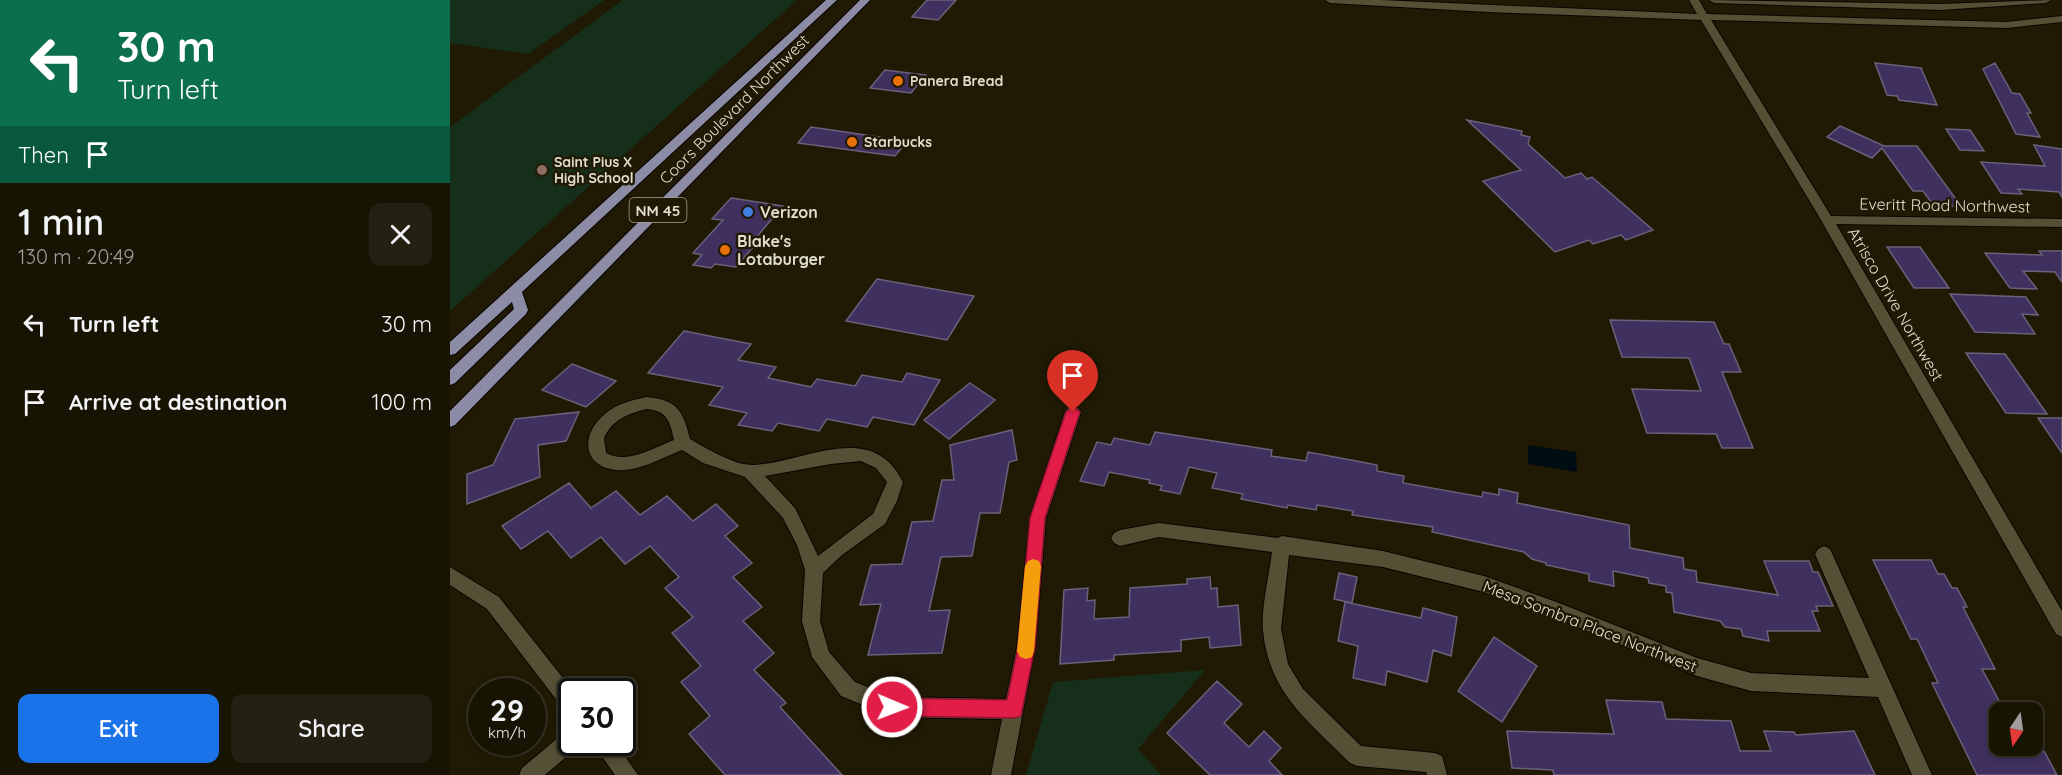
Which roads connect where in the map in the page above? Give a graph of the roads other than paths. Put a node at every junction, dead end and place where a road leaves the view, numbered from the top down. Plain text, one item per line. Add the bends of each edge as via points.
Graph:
1 (827, 0) edge
2 (832, 0) edge
3 (865, 0) edge
4 (1330, 0) edge
5 (1694, 0) edge
6 (1714, 0) edge
7 (2042, 0) edge
8 (1981, 3) edge
9 (818, 13) junction
10 (1702, 16) junction
11 (2062, 19) edge
12 (2007, 25) junction
13 (1827, 220) junction
14 (2062, 223) edge
15 (515, 290) junction
16 (450, 350) edge
17 (450, 380) edge
18 (1073, 412) dead end
19 (450, 421) edge
20 (683, 442) junction
21 (751, 472) junction
22 (1120, 538) dead end
23 (1282, 544) junction
24 (1824, 554) dead end
25 (814, 570) junction
26 (450, 574) edge
27 (2062, 628) edge
28 (558, 686) edge
29 (1883, 688) junction
30 (1014, 709) junction
31 (558, 751) edge
32 (613, 756) edge
33 (529, 775) edge
34 (628, 775) edge
35 (1002, 775) edge
36 (1437, 775) edge
37 (1922, 775) edge

1 - 9 main road
2 - 9 main road, Coors Boulevard Northwest / NM 45
3 - 19 main road, Coors Boulevard Northwest / NM 45
4 - 10 street
5 - 10 street, Atrisco Drive Northwest
6 - 8 street via 1900,7
7 - 8 street
8 - 12 street
9 - 15 main road, Coors Boulevard Northwest / NM 45
10 - 12 street
10 - 13 street, Atrisco Drive Northwest
11 - 12 street
13 - 14 street, Everitt Road Northwest
13 - 27 street, Atrisco Drive Northwest
15 - 16 main road, Coors Boulevard Northwest / NM 45
15 - 17 main road via 521,310
18 - 30 street via 1038,518 1026,647
20 - 20 street via 669,407 646,403 608,421 599,431 594,449 605,461 628,462
20 - 21 street via 709,458
21 - 25 street via 789,513
21 - 25 street via 846,454 868,455 885,465 895,482 879,519
22 - 23 street, Mesa Sombra Place Northwest via 1160,530
23 - 29 street, Mesa Sombra Place Northwest via 1383,559 1484,584 1696,667 1751,682
23 - 36 street via 1272,629 1279,667 1296,696 1357,756 1435,763
24 - 29 street
25 - 30 street via 811,621 821,657 848,689 892,707
26 - 28 street via 493,603
29 - 37 street
30 - 35 street
31 - 33 street
32 - 34 street

